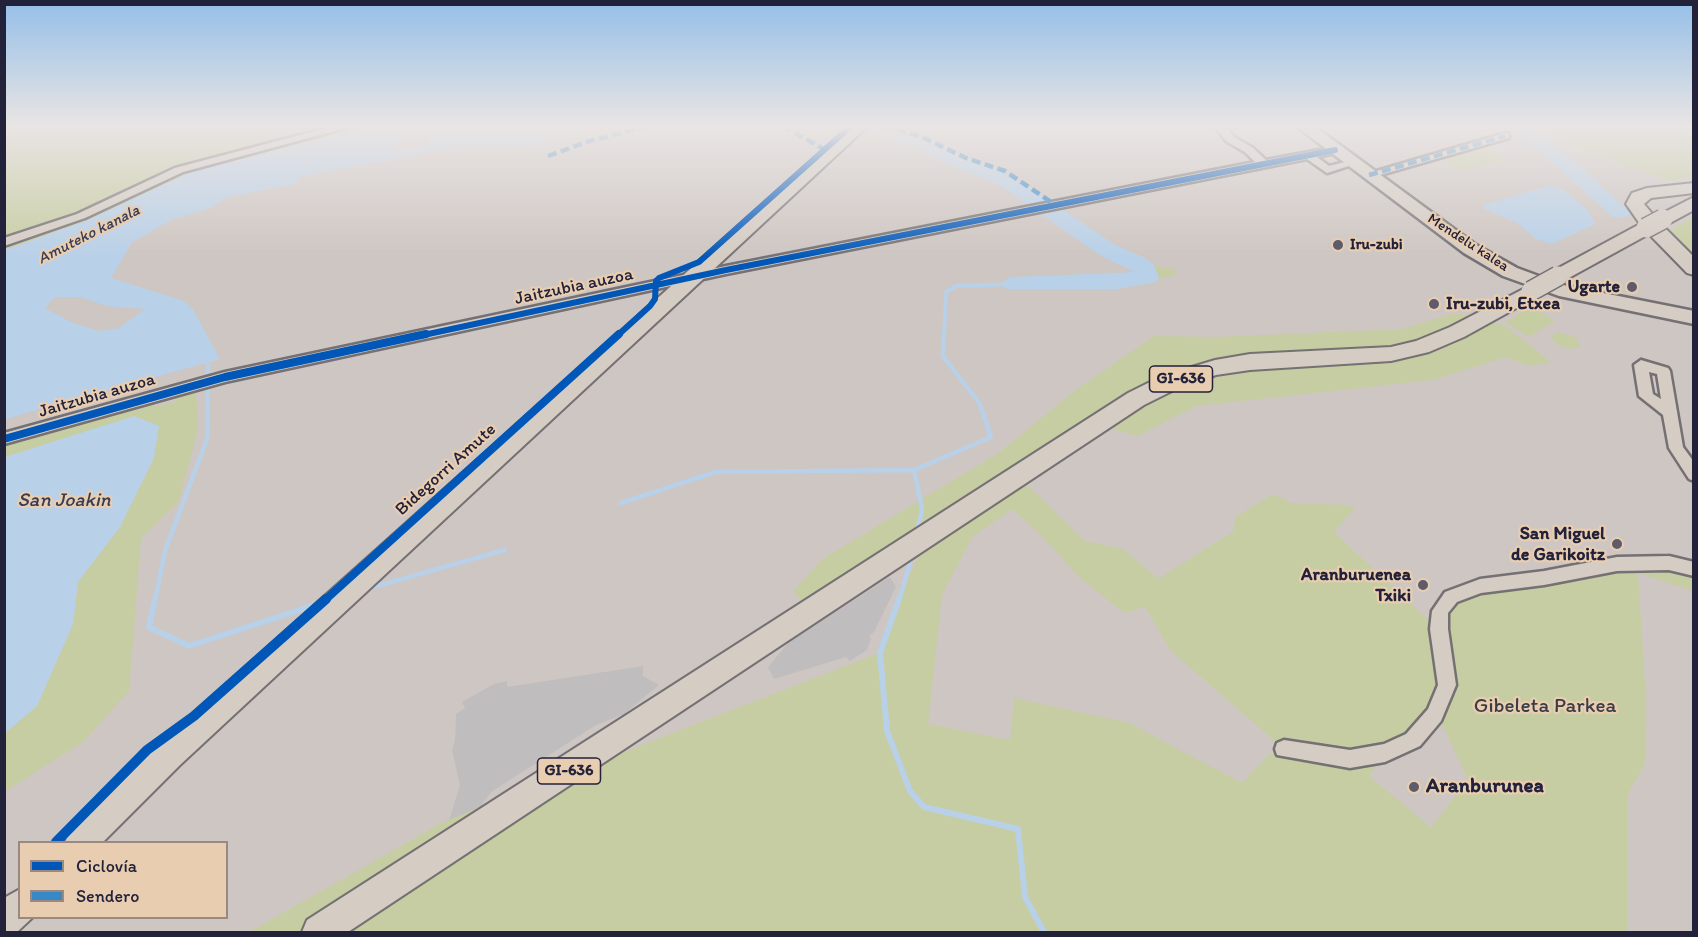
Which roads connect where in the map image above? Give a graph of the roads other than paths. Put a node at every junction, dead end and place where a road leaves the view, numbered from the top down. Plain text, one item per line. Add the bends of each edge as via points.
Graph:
1 (179, 170) edge
2 (813, 170) edge
3 (1233, 170) edge
4 (1362, 170) edge
5 (1694, 188) edge
6 (1694, 202) edge
7 (4, 242) edge
8 (1694, 269) edge
9 (696, 276) junction
10 (1694, 305) edge
11 (1652, 308) junction
12 (1694, 318) edge
13 (1670, 413) dead end
14 (4, 439) edge
15 (1694, 475) edge
16 (1694, 569) edge
17 (1284, 749) dead end
18 (83, 841) edge
19 (385, 891) junction
20 (18, 908) edge
21 (4, 922) edge
22 (319, 933) edge
23 (327, 933) edge

1 - 7 street via 81,216
2 - 9 main road
3 - 9 street, Jaitzubia auzoa
4 - 11 main road, Mendelu kalea via 1470,249 1510,272 1559,290
5 - 8 main road via 1647,193 1638,197 1635,204
6 - 19 main road, GI-636, bridge via 1457,332 1421,347 1391,354 1250,362 1215,368 1170,382 1136,399
9 - 14 street, Jaitzubia auzoa via 199,382
9 - 18 main road via 169,755
10 - 11 main road, Mendelu kalea
11 - 12 main road, Mendelu kalea
13 - 15 street via 1676,448
16 - 17 street via 1669,563 1617,564 1480,586 1451,597 1440,611 1439,629 1447,685 1435,715 1413,740 1385,753 1350,759
19 - 22 main road, GI-636
19 - 23 main road, GI-636
20 - 21 main road

